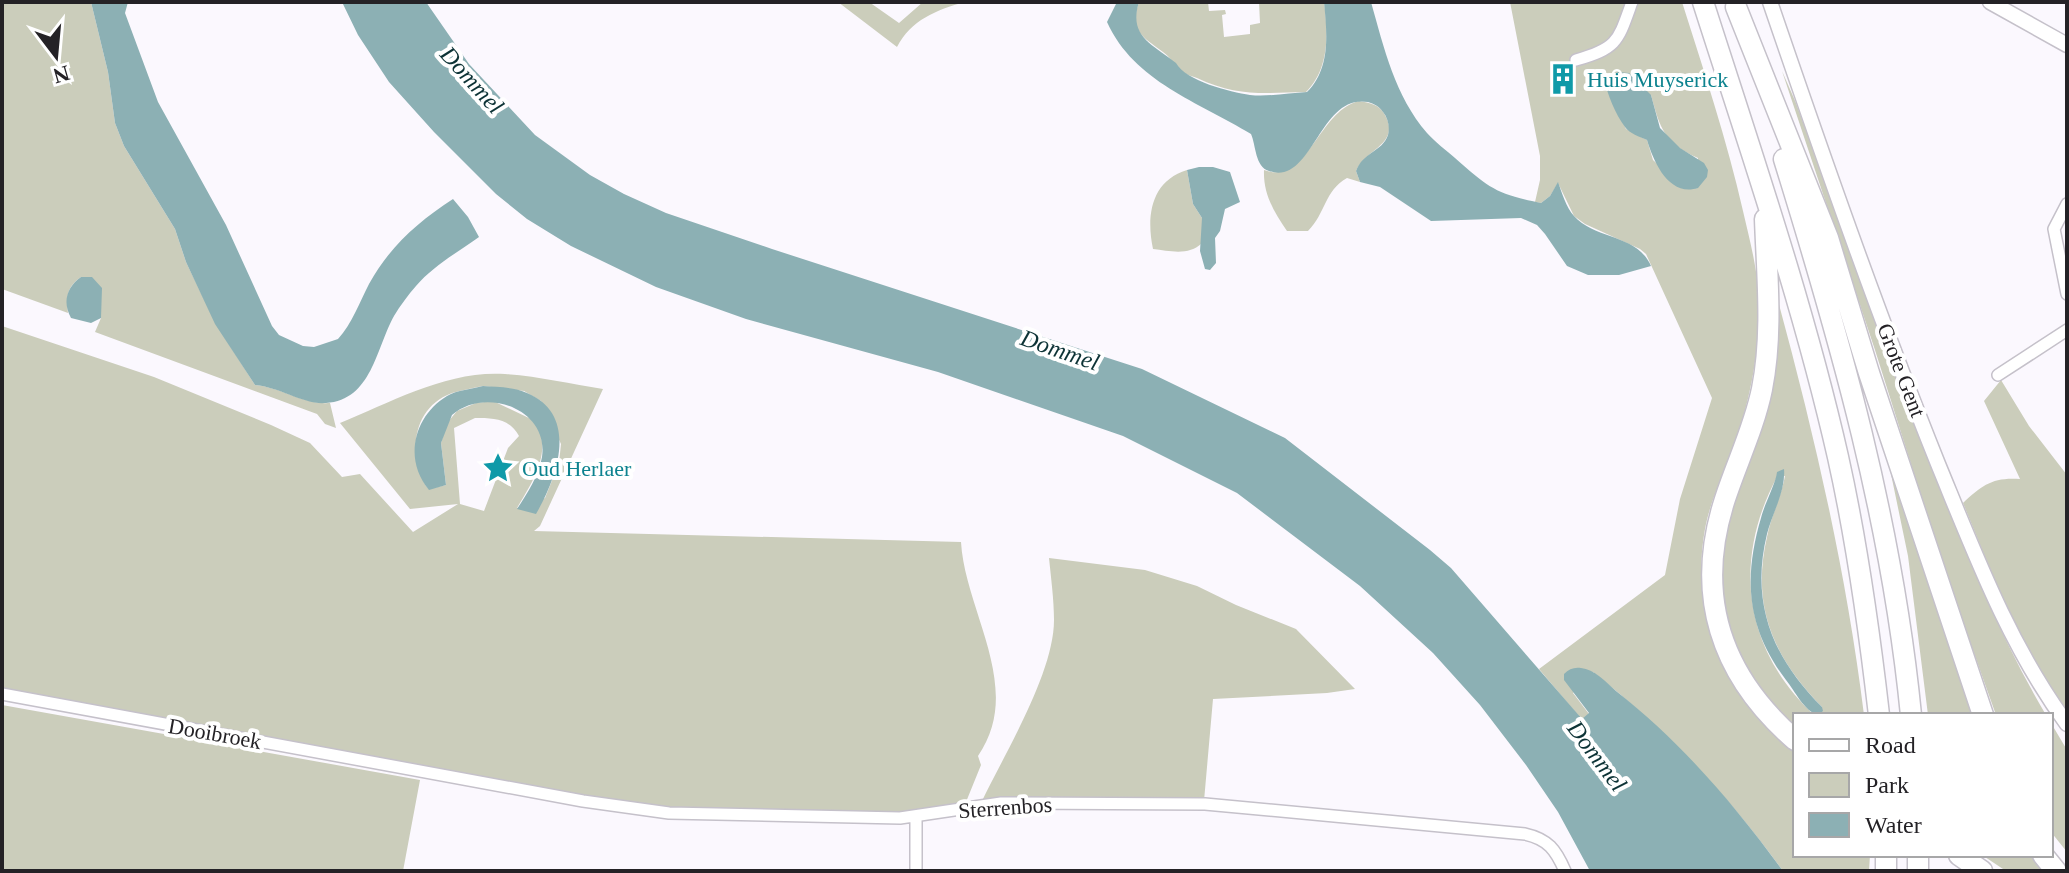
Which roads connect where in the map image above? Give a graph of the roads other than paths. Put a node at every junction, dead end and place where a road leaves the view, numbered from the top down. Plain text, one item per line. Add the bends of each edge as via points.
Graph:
1 (1632, 2) edge
2 (1703, 2) edge
3 (1770, 2) edge
4 (1990, 2) edge
5 (1735, 5) edge
6 (2067, 45) edge
7 (1576, 60) dead end
8 (1764, 192) junction
9 (2067, 204) edge
10 (2067, 294) edge
11 (2067, 330) edge
12 (1998, 375) dead end
13 (2, 694) edge
14 (1879, 713) edge
15 (1911, 713) edge
16 (1982, 713) edge
17 (2067, 724) edge
18 (1793, 738) edge
19 (429, 772) joint
20 (916, 818) junction
21 (1962, 857) edge
22 (916, 871) edge
23 (1565, 871) edge
24 (1982, 871) edge

1 - 7 street via 1613,45
2 - 8 highway
3 - 17 street, Grote Gent via 1858,255 1988,586 2020,651
4 - 6 street
5 - 15 highway via 1828,302 1867,448 1896,593
5 - 16 highway via 1828,238
8 - 14 highway via 1837,454 1864,596
8 - 18 highway via 1767,357 1756,416 1717,527 1711,583 1724,647 1739,677
9 - 10 street via 2054,229
11 - 12 street
13 - 19 street, Dooibroek
19 - 20 street, Sterrenbos via 669,813
20 - 22 street
20 - 23 street, Sterrenbos via 979,804 1205,804 1525,834 1550,845
21 - 24 highway

